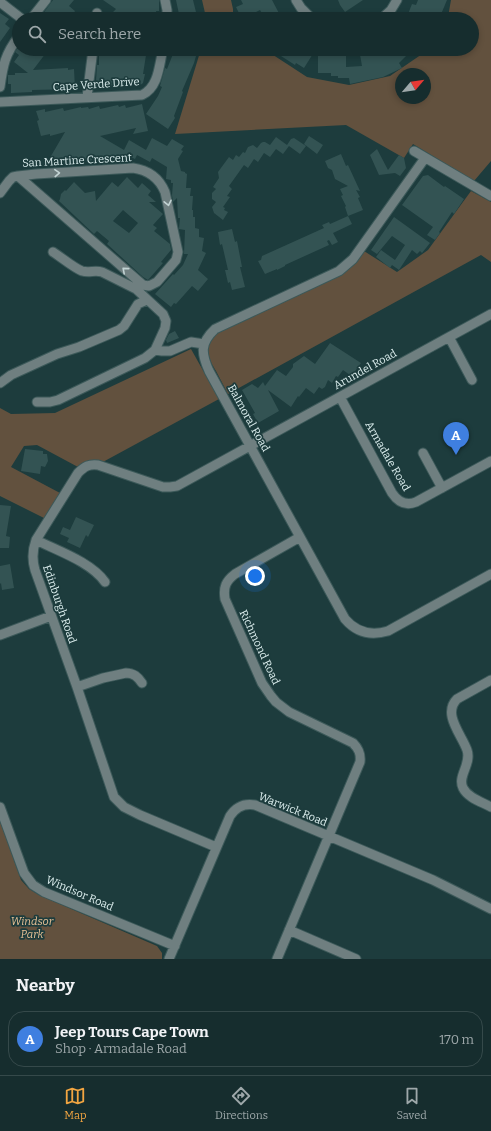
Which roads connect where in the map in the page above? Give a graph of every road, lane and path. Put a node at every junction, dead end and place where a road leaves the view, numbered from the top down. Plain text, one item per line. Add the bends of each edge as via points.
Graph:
1 (46, 0) edge
2 (165, 0) edge
3 (296, 0) edge
4 (397, 0) edge
5 (0, 2) edge
6 (13, 12) edge
7 (37, 12) edge
8 (167, 12) edge
9 (305, 12) edge
10 (389, 12) edge
11 (12, 46) edge
12 (92, 56) edge
13 (161, 56) edge
14 (0, 87) edge
15 (87, 98) junction
16 (0, 102) edge
17 (414, 151) dead end
18 (425, 158) junction
19 (18, 176) junction
20 (2, 190) edge
21 (491, 196) edge
22 (53, 252) dead end
23 (147, 300) junction
24 (491, 314) edge
25 (449, 337) junction
26 (204, 344) junction
27 (156, 350) junction
28 (472, 380) dead end
29 (0, 383) edge
30 (340, 397) junction
31 (37, 402) dead end
32 (251, 446) junction
33 (423, 453) dead end
34 (491, 461) edge
35 (442, 488) junction
36 (300, 537) junction
37 (36, 540) junction
38 (491, 574) edge
39 (105, 582) dead end
40 (51, 616) junction
41 (0, 635) edge
42 (491, 680) edge
43 (142, 683) dead end
44 (77, 687) junction
45 (0, 807) edge
46 (491, 807) edge
47 (329, 837) junction
48 (216, 847) junction
49 (491, 908) edge
50 (289, 930) junction
51 (175, 946) junction
52 (169, 959) edge
53 (277, 959) edge
54 (356, 959) edge

1 - 7 street
2 - 8 street
3 - 9 street
4 - 10 street
5 - 6 street
11 - 14 street via 3,66
12 - 15 street
13 - 15 street, Cape Verde Drive via 156,81 148,91 138,95
15 - 16 street, Cape Verde Drive
17 - 18 street
18 - 21 street
18 - 26 street via 347,265 215,329
19 -> 19 street, San Martine Crescent via 133,168 153,175 166,192 178,252 176,260 157,282 146,286
19 - 20 street, San Martine Crescent via 13,177
22 - 23 street via 81,271 102,272 136,289
23 - 27 street via 161,311 166,321
23 - 29 street via 138,304 119,330 57,354 11,375
24 - 25 street, Arundel Road
25 - 28 street
25 - 30 street, Arundel Road
26 - 27 street via 191,342 170,351
26 - 32 street, Balmoral Road via 203,354 207,366
27 - 31 street via 145,358 64,397 50,402
30 - 32 street, Arundel Road
30 - 35 street, Armadale Road via 398,500 406,504 413,503
32 - 36 street, Balmoral Road
32 - 37 street, Edinburgh Road via 177,486 170,487 163,487 98,465 87,466 78,473
33 - 35 street
34 - 35 street, Armadale Road
36 - 38 street, Balmoral Road via 345,619 364,632 376,634 388,631
36 - 47 street, Richmond Road via 234,574 225,585 224,592 270,696 289,712 353,743 359,750 360,762
37 - 39 street via 94,569
37 - 40 street, Edinburgh Road via 33,564
40 - 41 street
40 - 44 street, Edinburgh Road
42 - 46 street via 456,699 451,710 468,753 467,765 461,779 463,789 469,796
43 - 44 street via 133,674 126,673
44 - 48 street, Edinburgh Road via 112,793 117,800 124,807 140,815
45 - 51 street, Windsor Road via 24,873 33,885 44,892
47 - 48 street, Warwick Road via 255,805 245,805 236,809 230,816
47 - 49 street, Warwick Road via 433,880
47 - 50 street, Richmond Road
48 - 51 street, Warwick Road
50 - 53 street, Richmond Road
50 - 54 street
51 - 52 street, Warwick Road

